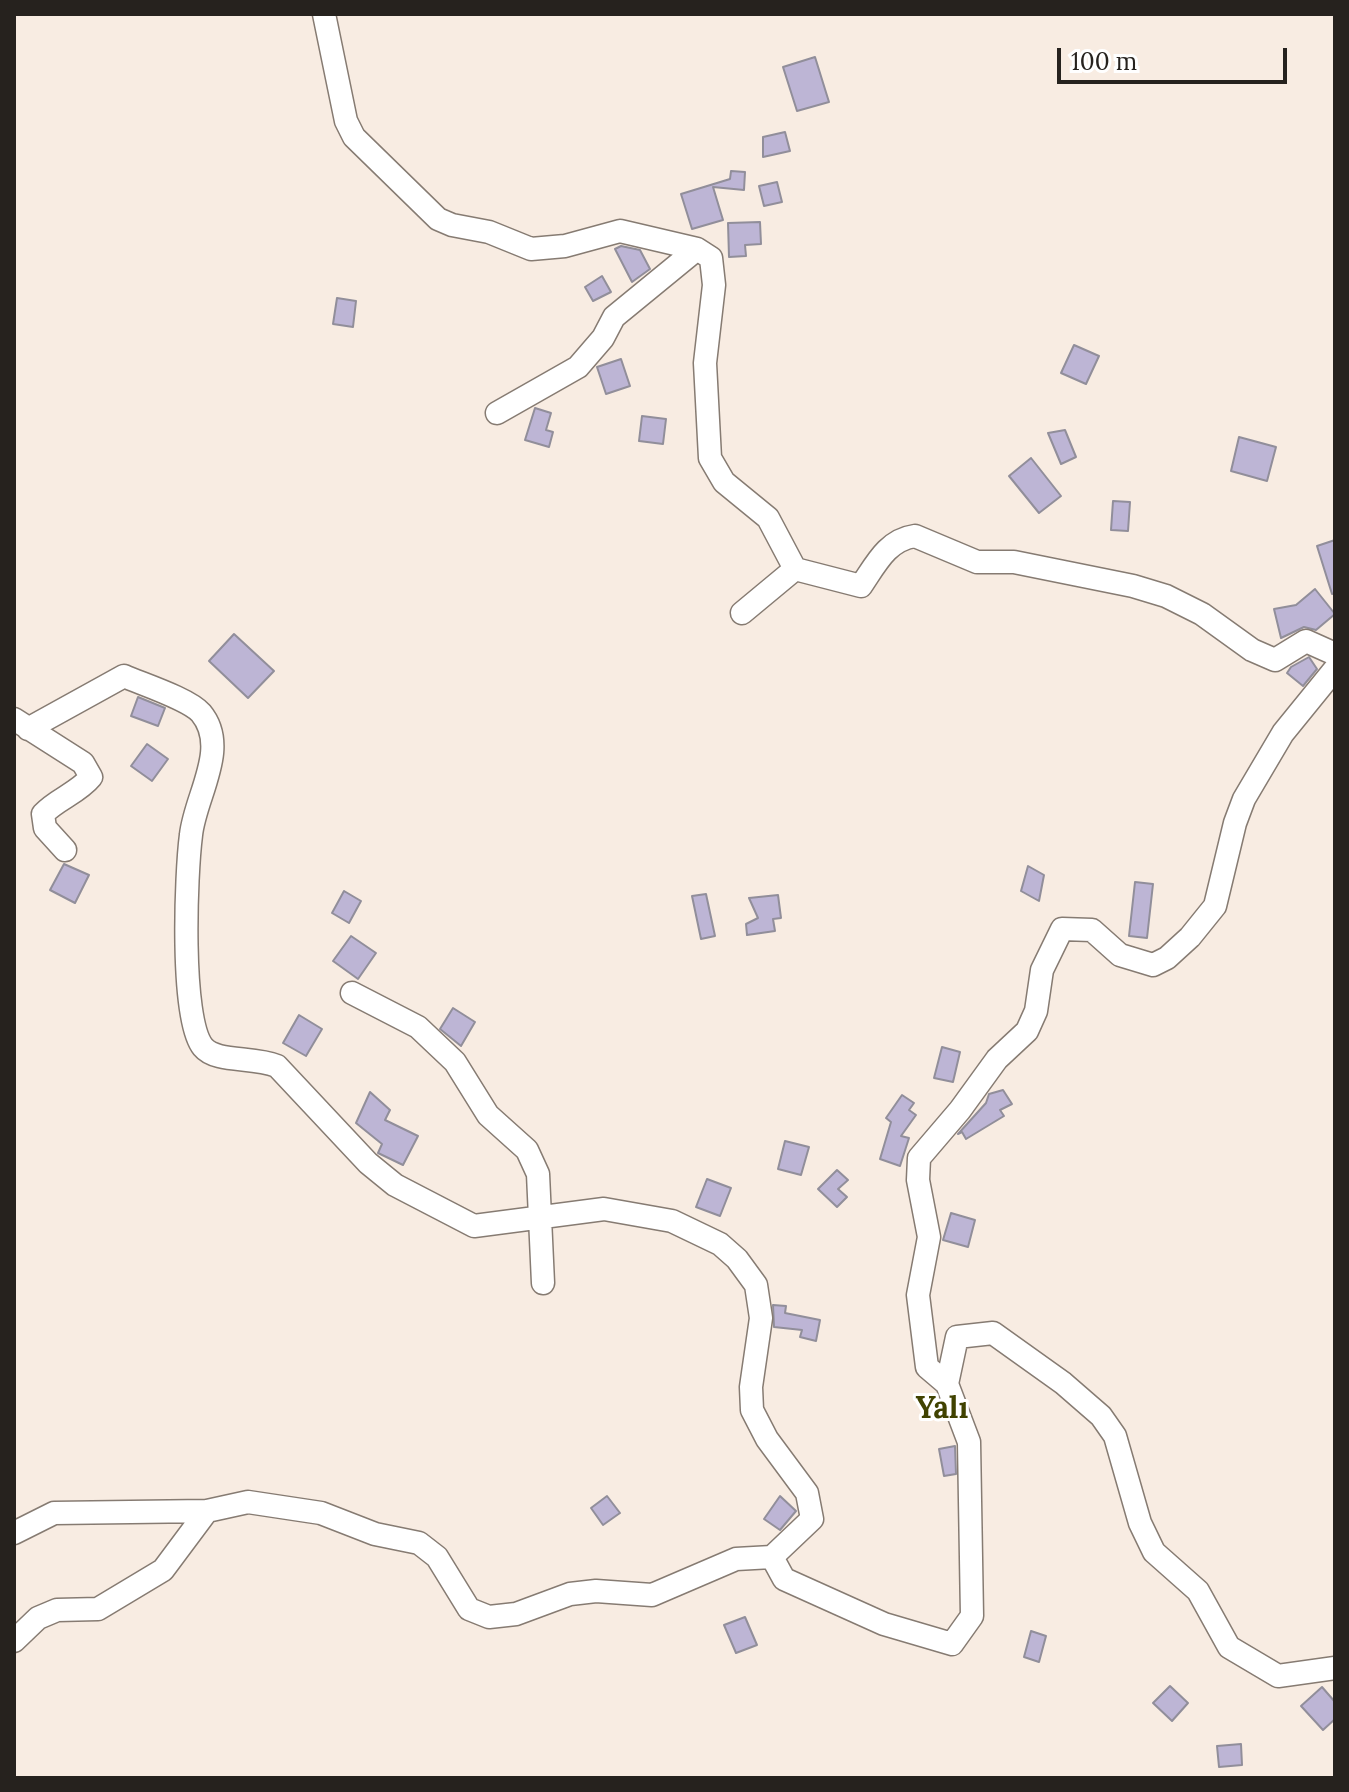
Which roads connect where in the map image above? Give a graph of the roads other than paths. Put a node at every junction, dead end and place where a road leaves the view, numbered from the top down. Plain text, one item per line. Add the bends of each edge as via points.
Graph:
1 (324, 14) edge
2 (697, 249) junction
3 (497, 413) dead end
4 (795, 569) junction
5 (742, 613) dead end
6 (1335, 654) edge
7 (1335, 669) edge
8 (21, 724) edge
9 (65, 850) dead end
10 (352, 993) dead end
11 (541, 1218) junction
12 (543, 1283) dead end
13 (947, 1384) junction
14 (207, 1511) junction
15 (14, 1533) edge
16 (772, 1557) junction
17 (14, 1641) edge
18 (1335, 1668) edge

1 - 2 street via 354,137 438,219 531,249 620,231
2 - 3 street via 614,317 578,367
2 - 4 street via 711,258 714,285 705,363 710,458 724,482 768,518
4 - 5 street
4 - 6 street via 861,586 887,547 915,536 977,562 1014,562 1166,596 1275,660 1306,641
7 - 13 street via 1283,733 1244,799 1215,906 1190,937 1153,965 1120,955 1092,930 1062,929 1042,970 1027,1031 997,1059 919,1158 929,1237 919,1309 927,1367
8 - 9 street via 83,763 91,777 43,814 45,828
8 - 11 street via 124,676 199,710 212,731 212,755 191,833 187,908 188,975 195,1030 203,1047 220,1058 258,1058 277,1066 395,1185 474,1226
10 - 11 street via 418,1027 455,1062 488,1115 527,1150 538,1174
11 - 12 street
11 - 16 street via 604,1209 672,1221 720,1244 756,1285 761,1318 752,1410 807,1493 812,1519
13 - 16 street via 969,1442 972,1616 952,1644 884,1624 784,1579
13 - 18 street via 957,1337 993,1333 1063,1383 1101,1416 1115,1436 1140,1523 1154,1552 1198,1591 1229,1647 1278,1676
14 - 15 street via 54,1513
14 - 16 street via 248,1502 321,1513 375,1534 419,1543 437,1557 469,1609 489,1617 516,1614 570,1594 652,1595 736,1559
14 - 17 street via 163,1570 98,1609 57,1610 38,1618

